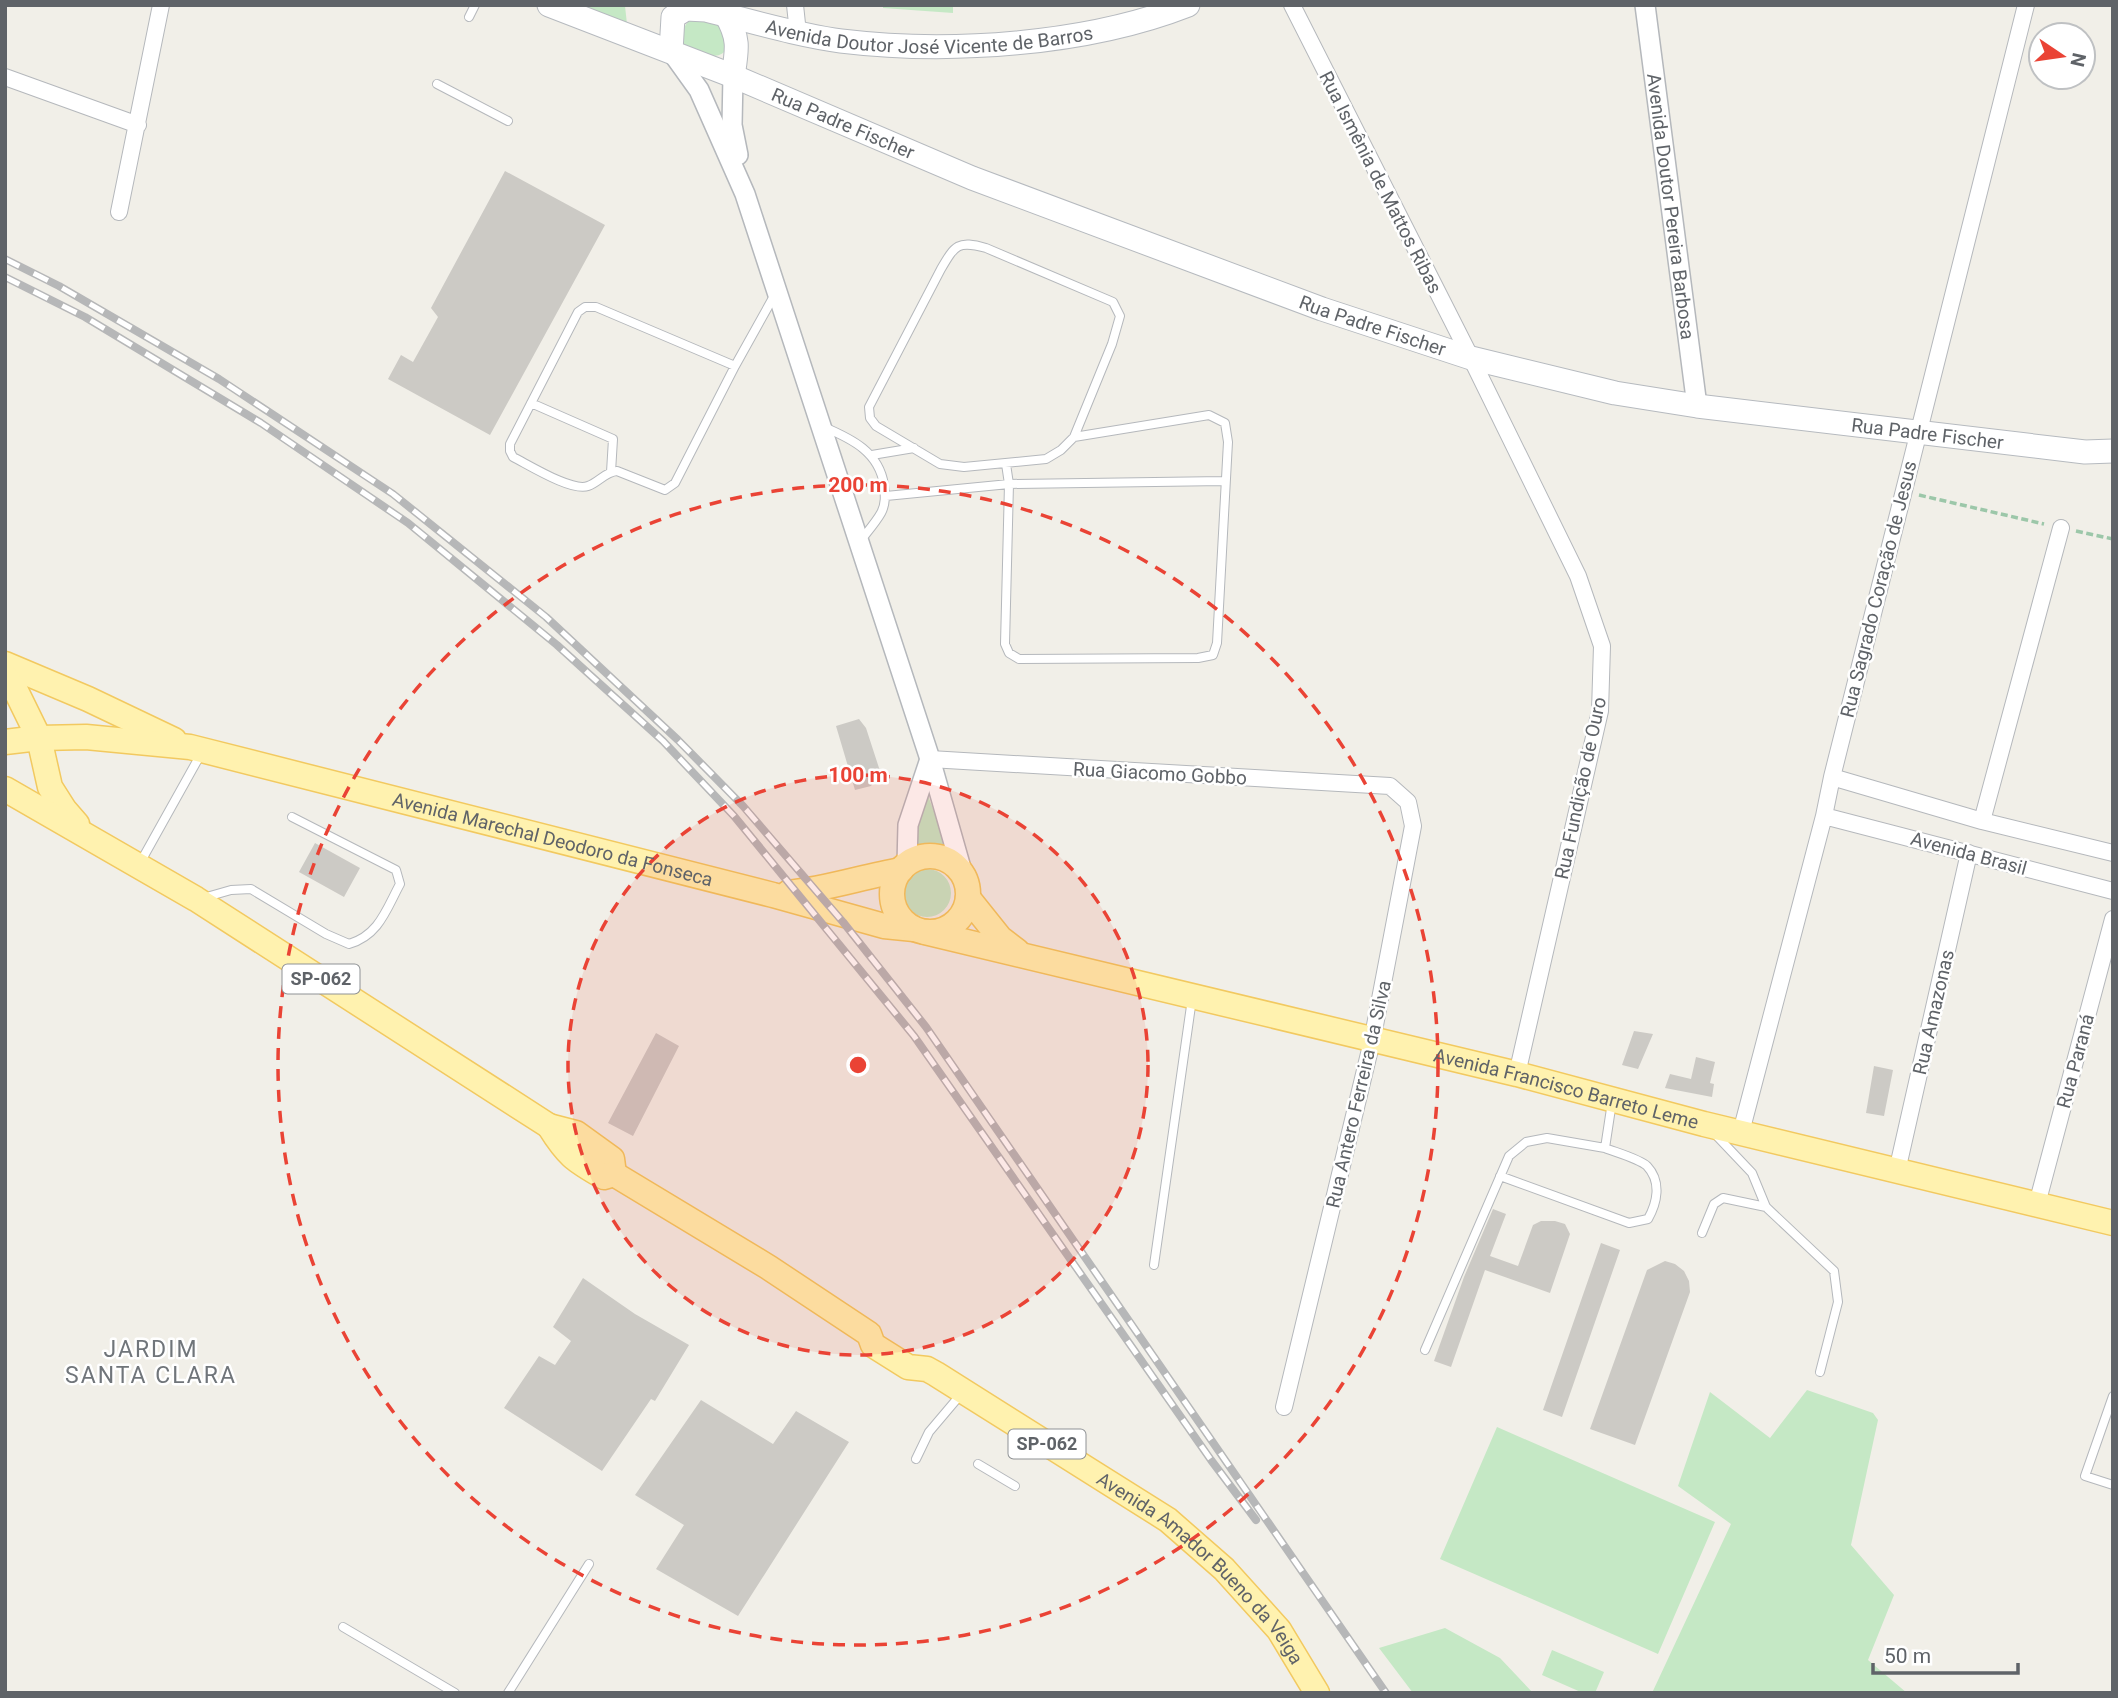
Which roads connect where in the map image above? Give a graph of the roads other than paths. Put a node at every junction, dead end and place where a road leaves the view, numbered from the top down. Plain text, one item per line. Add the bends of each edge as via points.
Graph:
1 (161, 5) edge
2 (475, 5) edge
3 (549, 5) edge
4 (795, 5) edge
5 (1188, 5) edge
6 (1292, 5) edge
7 (1645, 5) edge
8 (2026, 5) edge
9 (673, 11) edge
10 (726, 15) junction
11 (470, 17) dead end
12 (798, 33) junction
13 (671, 51) junction
14 (733, 76) junction
15 (5, 77) edge
16 (437, 84) dead end
17 (508, 121) dead end
18 (138, 125) junction
19 (745, 194) junction
20 (119, 212) dead end
21 (777, 291) junction
22 (1471, 358) junction
23 (735, 366) junction
24 (531, 403) junction
25 (1697, 407) junction
26 (821, 426) junction
27 (1916, 434) junction
28 (1074, 437) junction
29 (914, 448) junction
30 (2113, 451) edge
31 (872, 455) junction
32 (1006, 464) junction
33 (611, 472) junction
34 (1224, 481) junction
35 (1009, 484) junction
36 (886, 496) junction
37 (2061, 528) road end
38 (859, 542) junction
39 (5, 664) edge
40 (5, 676) edge
41 (39, 738) junction
42 (5, 742) edge
43 (196, 749) junction
44 (930, 759) junction
45 (1832, 777) junction
46 (1390, 786) joint
47 (5, 789) edge
48 (1824, 816) junction
49 (292, 817) dead end
50 (1982, 821) junction
51 (90, 837) junction
52 (1969, 853) junction
53 (2113, 853) edge
54 (139, 866) junction
55 (904, 867) junction
56 (965, 886) junction
57 (2113, 891) edge
58 (773, 895) junction
59 (197, 899) junction
60 (2113, 919) edge
61 (920, 930) junction
62 (1021, 954) junction
63 (1193, 996) junction
64 (1372, 1041) junction
65 (1517, 1074) junction
66 (1613, 1099) junction
67 (1704, 1124) junction
68 (1741, 1132) junction
69 (1605, 1148) junction
70 (1897, 1171) junction
71 (1500, 1176) junction
72 (2038, 1204) junction
73 (1766, 1207) junction
74 (2113, 1223) edge
75 (1702, 1233) dead end
76 (1154, 1265) dead end
77 (1425, 1350) dead end
78 (1821, 1372) dead end
79 (964, 1391) junction
80 (2113, 1396) edge
81 (1284, 1407) dead end
82 (916, 1459) dead end
83 (978, 1464) dead end
84 (2113, 1485) edge
85 (1015, 1486) dead end
86 (589, 1564) dead end
87 (342, 1628) dead end
88 (455, 1693) edge
89 (508, 1693) edge
90 (1317, 1693) edge

1 - 18 street
2 - 11 lane
3 - 13 main road, Rua Padre Fischer
4 - 12 street
5 - 12 main road, Avenida Doutor José Vicente de Barros via 1091,34 955,47 881,45
6 - 22 street, Rua Ismênia de Mattos Ribas
7 - 25 street, Avenida Doutor Pereira Barbosa
8 - 27 street, Rua Sagrado Coração de Jesus
9 - 10 main road, Avenida Doutor José Vicente de Barros
9 - 13 main road
10 - 12 main road, Avenida Doutor José Vicente de Barros
10 - 14 main road via 738,46
13 - 14 main road, Rua Padre Fischer
13 - 19 street via 699,90
14 - 19 street via 732,125
14 - 22 main road, Rua Padre Fischer via 972,178 1322,309
15 - 18 street
16 - 17 lane
18 - 20 street
19 - 21 street
21 - 23 lane
21 - 26 street
22 - 25 main road, Rua Padre Fischer via 1615,393
22 - 65 street, Rua Fundição de Ouro via 1578,576 1602,646 1600,711
23 - 24 lane via 596,307 585,307 578,312
23 - 33 lane via 675,484 665,490
24 - 33 lane via 613,439
24 - 33 lane via 510,444 513,457 574,487 587,486
25 - 27 main road, Rua Padre Fischer
26 - 31 lane
26 - 38 street
27 - 30 main road, Rua Padre Fischer
27 - 45 street, Rua Sagrado Coração de Jesus
28 - 29 lane via 1112,344 1120,316 1113,302 968,243 951,252 869,407 876,426
28 - 32 lane via 1046,459
28 - 34 lane via 1209,415 1225,423
29 - 31 lane
29 - 32 lane via 940,464
31 - 36 lane via 882,471
32 - 35 lane
34 - 35 lane
34 - 35 lane via 1217,643 1213,654 1198,658 1019,659 1009,653 1005,643
35 - 36 lane
36 - 38 lane via 882,511
37 - 50 street
38 - 44 street
39 - 43 main road, Avenida Marechal Deodoro da Fonseca
40 - 41 main road, SP-062
41 - 42 main road, Avenida Marechal Deodoro da Fonseca
41 - 43 main road, Avenida Marechal Deodoro da Fonseca via 86,737
41 - 51 main road, SP-062 via 50,788
43 - 54 lane
43 - 58 main road, Avenida Marechal Deodoro da Fonseca
44 - 46 street, Rua Giacomo Gobbo
44 - 55 street via 908,825
44 - 56 street
45 - 48 street, Rua Sagrado Coração de Jesus
45 - 50 street, Avenida Brasil
46 - 64 street, Rua Antero Ferreira da Silva via 1408,802 1413,827
47 - 51 main road, SP-062
48 - 52 street, Avenida Brasil
48 - 68 street, Rua Sagrado Coração de Jesus
49 - 59 lane via 396,870 400,884 374,931 349,944 251,890
50 - 53 street, Avenida Brasil
51 - 54 main road, SP-062
52 - 57 street, Avenida Brasil
52 - 70 street, Rua Amazonas
54 - 59 main road, SP-062
55 - 56 main road via 921,857 945,859 955,865
55 - 58 main road via 823,890
55 - 61 main road via 892,891 893,903 905,922
56 - 61 main road via 965,910 958,920 937,932
56 - 62 main road, Avenida Francisco Barreto Leme via 1000,939
58 - 61 main road, Avenida Marechal Deodoro da Fonseca via 884,926
59 - 79 main road, Avenida Amador Bueno da Veiga / SP-062 via 549,1126 576,1133 612,1159 614,1174 869,1334 881,1333 919,1354 926,1368
60 - 72 street, Rua Paraná
61 - 62 main road, Avenida Francisco Barreto Leme
62 - 63 main road, Avenida Francisco Barreto Leme
63 - 64 main road, Avenida Francisco Barreto Leme
63 - 76 lane
64 - 65 main road, Avenida Francisco Barreto Leme
64 - 81 street, Rua Antero Ferreira da Silva
65 - 66 main road, Avenida Francisco Barreto Leme
66 - 67 main road, Avenida Francisco Barreto Leme
66 - 69 lane
67 - 68 main road, Avenida Francisco Barreto Leme
67 - 73 lane via 1752,1173
68 - 70 main road, Avenida Francisco Barreto Leme
69 - 71 lane via 1548,1138 1527,1142 1509,1156
69 - 71 lane via 1646,1165 1654,1178 1658,1201 1648,1219 1629,1223
70 - 72 main road, Avenida Francisco Barreto Leme
71 - 77 lane
72 - 74 main road, Avenida Francisco Barreto Leme
73 - 75 lane via 1723,1198 1714,1204
73 - 78 lane via 1834,1271 1838,1301
79 - 82 lane via 929,1432
79 - 90 main road, Avenida Amador Bueno da Veiga / SP-062 via 1168,1520 1224,1569 1279,1630
80 - 84 lane via 2085,1476
83 - 85 lane
86 - 89 lane
87 - 88 lane

